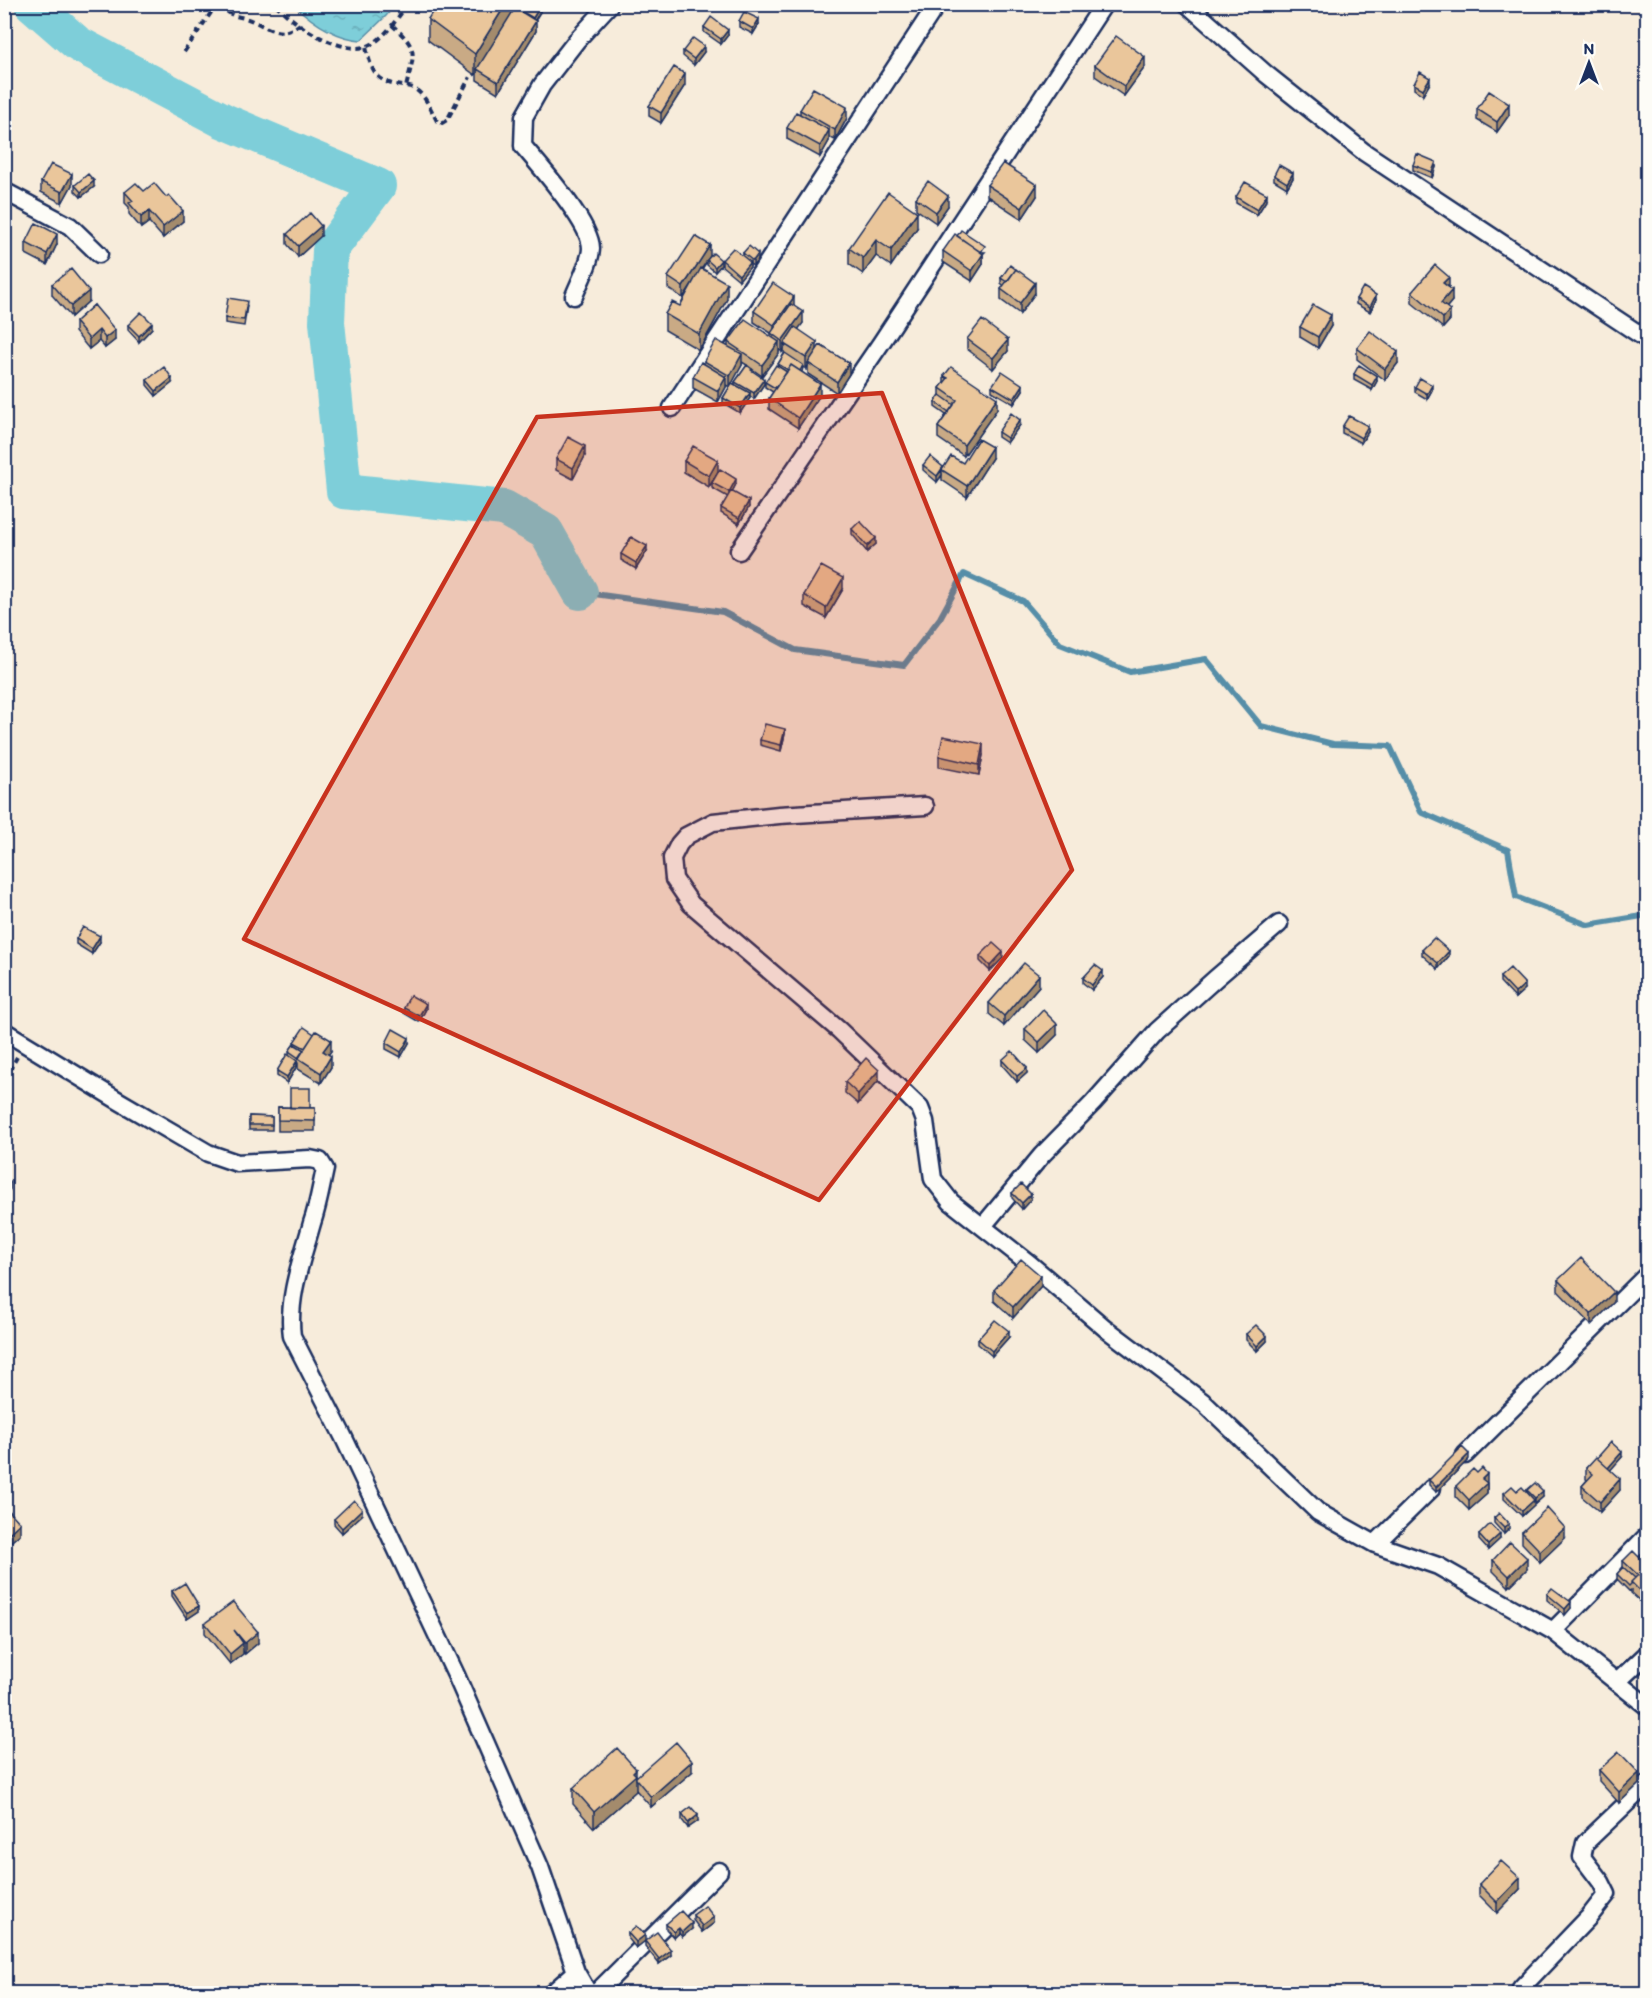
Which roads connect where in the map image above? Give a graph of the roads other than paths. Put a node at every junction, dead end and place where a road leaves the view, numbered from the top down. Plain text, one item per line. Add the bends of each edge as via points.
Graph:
1 (610, 4) edge
2 (937, 4) edge
3 (1104, 4) edge
4 (1187, 4) edge
5 (4, 191) edge
6 (99, 254) dead end
7 (574, 296) dead end
8 (1647, 340) edge
9 (672, 408) dead end
10 (739, 550) dead end
11 (925, 806) dead end
12 (1279, 924) dead end
13 (4, 1031) edge
14 (983, 1226) junction
15 (1647, 1274) edge
16 (1465, 1455) edge
17 (1432, 1488) edge
18 (1647, 1535) edge
19 (1375, 1544) junction
20 (1553, 1631) junction
21 (1647, 1653) edge
22 (1617, 1682) junction
23 (1647, 1707) edge
24 (1647, 1783) edge
25 (719, 1871) dead end
26 (576, 1971) junction
27 (1521, 1988) dead end
28 (551, 1994) edge
29 (589, 1994) edge
30 (595, 1994) edge

1 - 7 street via 542,85 524,117 523,146 556,185 590,236 591,251
2 - 9 street
3 - 10 street
4 - 8 street via 1266,74 1364,152
5 - 6 street via 70,226
11 - 14 street via 713,822 679,844 672,858 674,879 691,904 839,1030 920,1108 926,1121 933,1179 951,1202
12 - 14 street via 1157,1031 1042,1155
13 - 26 street via 208,1153 237,1163 310,1159 320,1161 325,1169 299,1266 290,1322 292,1336 460,1685 540,1867
14 - 19 street via 1105,1328 1203,1402 1317,1512
15 - 16 street
17 - 19 street
18 - 20 street
19 - 20 street via 1438,1566
20 - 22 street
21 - 22 street
22 - 23 street
24 - 27 street via 1585,1843 1582,1857 1607,1894
25 - 30 street
26 - 28 street
26 - 29 street

